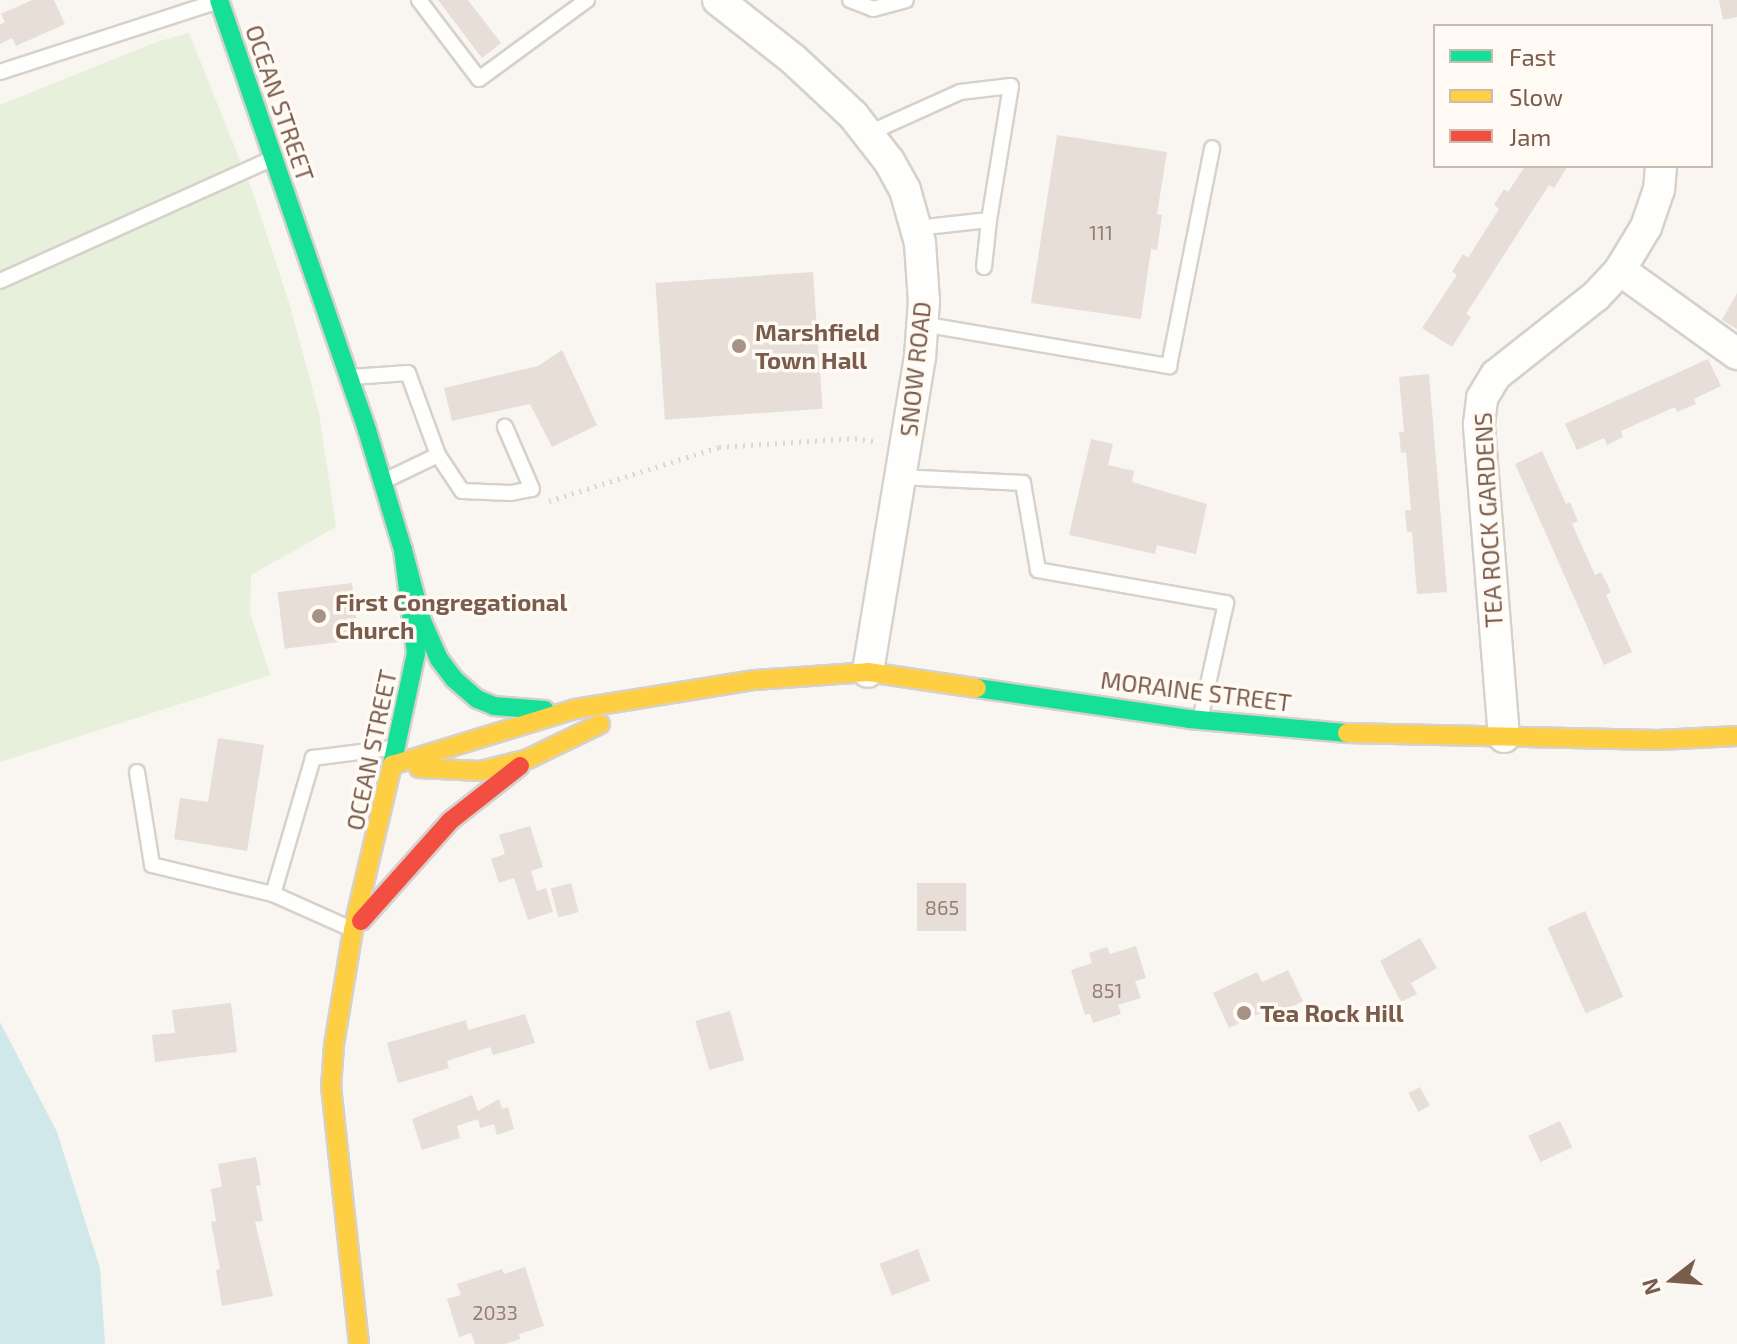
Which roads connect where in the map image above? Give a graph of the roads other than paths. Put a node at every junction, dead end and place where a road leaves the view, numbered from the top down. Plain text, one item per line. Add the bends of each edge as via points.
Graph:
1 (219, 0) edge
2 (419, 0) edge
3 (718, 0) edge
4 (850, 0) edge
5 (906, 0) edge
6 (585, 1) edge
7 (0, 72) edge
8 (867, 134) junction
9 (1212, 148) dead end
10 (273, 158) junction
11 (1661, 168) edge
12 (989, 220) junction
13 (916, 228) junction
14 (984, 267) dead end
15 (1620, 270) junction
16 (0, 281) edge
17 (922, 324) junction
18 (1737, 354) edge
19 (349, 378) junction
20 (505, 427) dead end
21 (438, 455) junction
22 (900, 477) junction
23 (384, 481) junction
24 (403, 550) junction
25 (868, 672) junction
26 (652, 698) junction
27 (575, 709) junction
28 (1200, 720) junction
29 (1737, 736) edge
30 (1504, 737) junction
31 (394, 756) junction
32 (528, 759) junction
33 (137, 772) dead end
34 (273, 894) junction
35 (353, 930) junction
36 (356, 1343) edge

1 - 7 lane
1 - 10 main road, OCEAN STREET
2 - 6 lane via 479,79
3 - 8 street, SNOW ROAD via 793,59
4 - 5 lane via 873,9
8 - 12 lane via 960,92 1011,86
8 - 13 street, SNOW ROAD via 905,190
9 - 17 lane via 1169,366
10 - 16 lane
10 - 19 main road, OCEAN STREET
11 - 15 street, TEA ROCK GARDENS via 1646,227
12 - 13 lane
12 - 14 lane
13 - 17 street, SNOW ROAD
15 - 18 street
15 - 30 street, TEA ROCK GARDENS via 1596,296 1496,375 1482,398 1479,424
17 - 22 street, SNOW ROAD
19 - 21 lane via 408,373
19 - 23 main road, OCEAN STREET
20 - 21 lane via 532,489 462,491
21 - 23 lane
22 - 25 street, SNOW ROAD
22 - 28 lane via 1023,483 1038,570 1226,603
23 - 24 main road, OCEAN STREET
24 - 27 main road via 422,621 454,679 494,706
24 - 31 main road, OCEAN STREET via 416,653
25 - 26 main road, MORAINE STREET via 755,680
25 - 28 main road, MORAINE STREET
26 - 27 main road, MORAINE STREET
26 - 32 main road, MORAINE STREET
27 - 31 main road, MORAINE STREET
28 - 30 main road, MORAINE STREET via 1358,734
29 - 30 main road, MORAINE STREET
31 - 32 main road, MORAINE STREET via 480,771
31 - 34 lane via 313,758
31 - 35 main road, OCEAN STREET
32 - 35 main road via 450,821
33 - 34 lane via 152,865
34 - 35 lane
35 - 36 main road, OCEAN STREET via 331,1088

